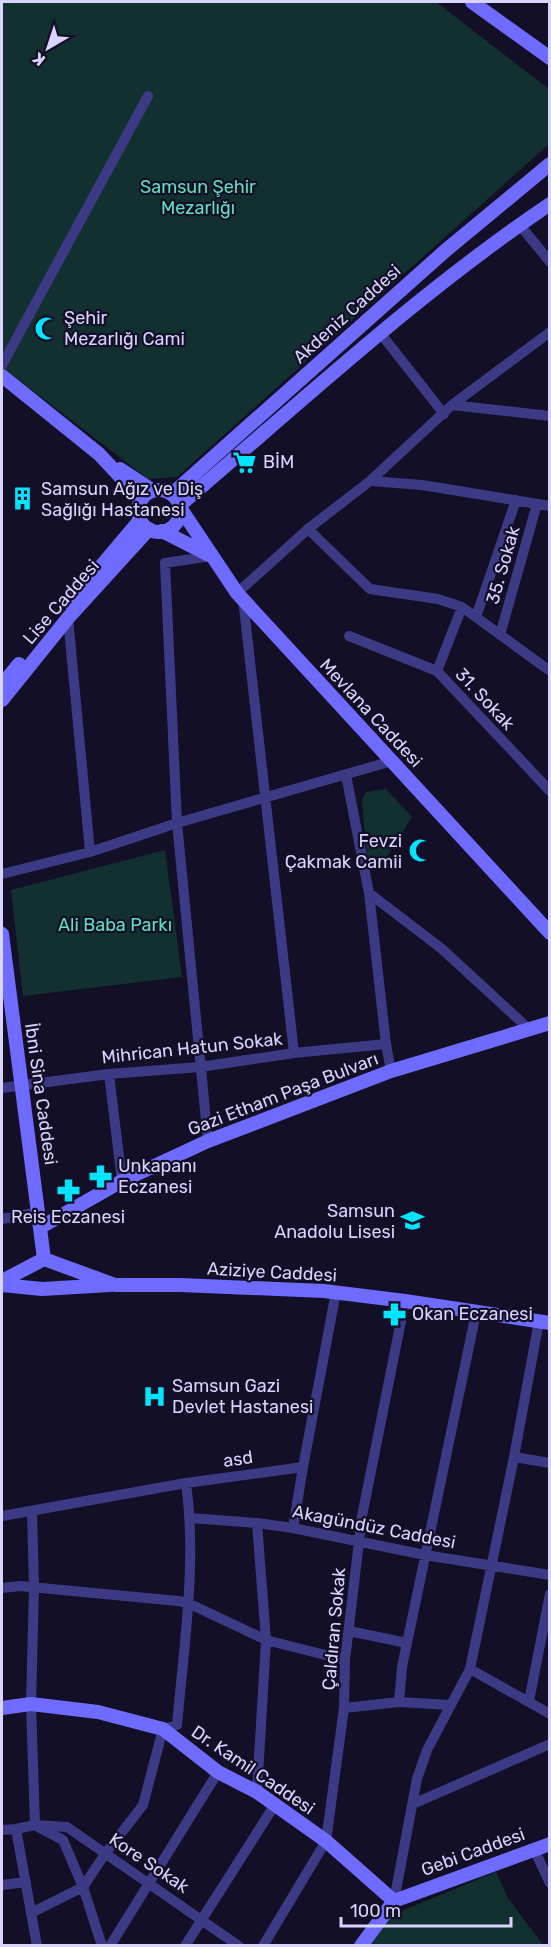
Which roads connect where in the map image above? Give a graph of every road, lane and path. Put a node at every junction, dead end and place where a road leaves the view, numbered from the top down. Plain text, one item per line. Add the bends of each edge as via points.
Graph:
1 (472, 2) edge
2 (549, 58) edge
3 (148, 96) dead end
4 (549, 164) edge
5 (549, 204) edge
6 (519, 224) junction
7 (549, 262) edge
8 (549, 332) edge
9 (381, 334) junction
10 (2, 364) edge
11 (2, 376) edge
12 (452, 405) junction
13 (444, 414) junction
14 (549, 416) edge
15 (370, 481) junction
16 (146, 495) junction
17 (176, 500) junction
18 (516, 500) junction
19 (537, 504) junction
20 (549, 506) edge
21 (150, 526) junction
22 (308, 529) junction
23 (211, 556) junction
24 (240, 596) junction
25 (462, 607) junction
26 (476, 617) junction
27 (68, 618) junction
28 (500, 635) junction
29 (349, 636) dead end
30 (437, 671) junction
31 (549, 671) edge
32 (2, 685) edge
33 (2, 700) edge
34 (392, 761) junction
35 (346, 775) junction
36 (549, 791) edge
37 (265, 798) junction
38 (177, 823) junction
39 (90, 852) junction
40 (2, 874) edge
41 (369, 893) junction
42 (549, 933) edge
43 (2, 934) edge
44 (549, 1023) edge
45 (529, 1029) junction
46 (386, 1044) junction
47 (294, 1053) junction
48 (200, 1067) junction
49 (392, 1071) junction
50 (109, 1074) junction
51 (21, 1084) junction
52 (2, 1088) edge
53 (208, 1141) junction
54 (122, 1181) junction
55 (39, 1212) junction
56 (2, 1219) edge
57 (41, 1227) junction
58 (44, 1259) junction
59 (2, 1283) edge
60 (115, 1285) junction
61 (336, 1292) junction
62 (405, 1301) junction
63 (476, 1313) junction
64 (544, 1322) edge
65 (514, 1457) junction
66 (549, 1463) edge
67 (303, 1467) junction
68 (186, 1483) junction
69 (32, 1512) junction
70 (2, 1516) edge
71 (191, 1518) junction
72 (257, 1523) junction
73 (293, 1528) junction
74 (359, 1543) junction
75 (425, 1555) junction
76 (490, 1565) junction
77 (549, 1575) edge
78 (34, 1587) junction
79 (2, 1588) edge
80 (549, 1594) edge
81 (188, 1603) junction
82 (349, 1631) junction
83 (266, 1640) junction
84 (407, 1643) junction
85 (345, 1660) junction
86 (470, 1669) junction
87 (529, 1701) junction
88 (399, 1702) junction
89 (31, 1704) junction
90 (449, 1705) junction
91 (344, 1707) junction
92 (2, 1708) edge
93 (549, 1714) edge
94 (163, 1729) junction
95 (549, 1744) edge
96 (218, 1772) junction
97 (257, 1792) junction
98 (413, 1804) junction
99 (274, 1806) junction
100 (34, 1825) junction
101 (16, 1829) junction
102 (2, 1830) edge
103 (326, 1841) junction
104 (549, 1844) edge
105 (534, 1849) junction
106 (105, 1854) junction
107 (26, 1882) junction
108 (150, 1883) junction
109 (549, 1883) edge
110 (2, 1886) edge
111 (83, 1887) junction
112 (394, 1901) junction
113 (31, 1913) junction
114 (203, 1920) junction
115 (37, 1946) edge
116 (102, 1946) edge
117 (110, 1946) edge
118 (185, 1946) edge
119 (239, 1946) edge
120 (262, 1946) edge
121 (361, 1946) edge

1 - 2 main road
3 - 10 street
4 - 17 main road, Akdeniz Caddesi via 445,251
5 - 6 main road, Akdeniz Caddesi
6 - 7 street
6 - 9 main road, Akdeniz Caddesi
8 - 12 street
9 - 13 street
9 - 17 main road, Akdeniz Caddesi
11 - 16 main road
12 - 13 street
12 - 14 street
13 - 15 street
15 - 18 street
15 - 22 street
16 - 17 main road via 159,489
16 - 21 main road via 138,513
17 - 21 main road via 180,513 174,525
17 - 23 main road, Mevlana Caddesi
18 - 19 street
18 - 26 street
19 - 20 street
19 - 28 street, 35. Sokak
21 - 23 main road
21 - 27 main road, Lise Caddesi
21 - 32 main road, Lise Caddesi
22 - 24 street
22 - 25 street via 370,589 438,599
23 - 24 main road, Mevlana Caddesi
23 - 38 street via 165,563
24 - 34 main road, Mevlana Caddesi
24 - 37 street
25 - 26 street
25 - 30 street
26 - 28 street
27 - 33 main road, Lise Caddesi
27 - 39 street
28 - 31 street
29 - 30 street, 31. Sokak
30 - 36 street, 31. Sokak
34 - 35 street
34 - 42 main road, Mevlana Caddesi
35 - 37 street
35 - 41 street
37 - 38 street
37 - 47 street
38 - 39 street
38 - 48 street
39 - 40 street
41 - 45 street via 442,949
41 - 46 street
43 - 51 main road, İbni Sina Caddesi
44 - 45 main road, Gazi Etham Paşa Bulvarı
45 - 49 main road, Gazi Etham Paşa Bulvarı
46 - 47 street, Mihrican Hatun Sokak
46 - 49 street
47 - 48 street, Mihrican Hatun Sokak
48 - 50 street, Mihrican Hatun Sokak
48 - 53 street
49 - 53 main road, Gazi Etham Paşa Bulvarı
50 - 51 street, Mihrican Hatun Sokak
50 - 54 street
51 - 52 street, Mihrican Hatun Sokak
51 - 55 main road, İbni Sina Caddesi
53 - 54 main road, Gazi Etham Paşa Bulvarı
54 - 57 main road, Gazi Etham Paşa Bulvarı
55 - 56 street
55 - 57 main road, İbni Sina Caddesi
57 - 58 main road, İbni Sina Caddesi
58 - 59 main road
58 - 60 main road, Aziziye Caddesi
59 - 60 main road via 42,1289
60 - 61 main road, Aziziye Caddesi
61 - 62 main road, Aziziye Caddesi
61 - 67 street
62 - 63 main road, Aziziye Caddesi
62 - 74 street, Çaldıran Sokak
63 - 64 main road, Aziziye Caddesi
63 - 75 street
64 - 65 street
65 - 66 street
65 - 76 street
67 - 68 street, asd
67 - 73 street
68 - 69 street, asd
68 - 71 street
69 - 70 street, asd
69 - 78 street
71 - 72 street, Akagündüz Caddesi
71 - 81 street
72 - 73 street, Akagündüz Caddesi
72 - 83 street
73 - 74 street, Akagündüz Caddesi
74 - 75 street, Akagündüz Caddesi
74 - 82 street, Çaldıran Sokak
75 - 76 street, Akagündüz Caddesi
75 - 84 street
76 - 77 street, Akagündüz Caddesi
76 - 86 street
78 - 79 street
78 - 81 street
78 - 89 street
80 - 87 street
81 - 83 street
81 - 94 street via 177,1725
82 - 84 street
82 - 85 street, Çaldıran Sokak
83 - 85 street
83 - 97 street
84 - 88 street
85 - 91 street, Çaldıran Sokak
86 - 87 street
86 - 90 street
87 - 93 street
88 - 90 street
88 - 91 street
89 - 92 main road, Dr. Kamil Caddesi
89 - 94 main road, Dr. Kamil Caddesi via 98,1712
89 - 100 street
90 - 98 street via 423,1760
91 - 103 street, Çaldıran Sokak
94 - 96 main road, Dr. Kamil Caddesi
94 - 106 street via 143,1805
95 - 98 street
96 - 97 main road, Dr. Kamil Caddesi
96 - 108 street
97 - 99 main road, Dr. Kamil Caddesi
98 - 112 street
99 - 103 main road, Dr. Kamil Caddesi
99 - 114 street
100 - 101 street, Kore Sokak
100 - 106 street, Kore Sokak via 67,1827
100 - 111 street via 63,1840
101 - 102 street
101 - 107 street
103 - 112 main road, Dr. Kamil Caddesi
103 - 120 street, Çaldıran Sokak
104 - 105 main road, Gebi Caddesi
105 - 109 street
105 - 112 main road, Gebi Caddesi
106 - 108 street, Kore Sokak
106 - 111 street
107 - 110 street
107 - 113 street
108 - 114 street, Kore Sokak
108 - 117 street
111 - 113 street
111 - 116 street
112 - 121 main road
113 - 115 street
114 - 118 street
114 - 119 street, Kore Sokak

